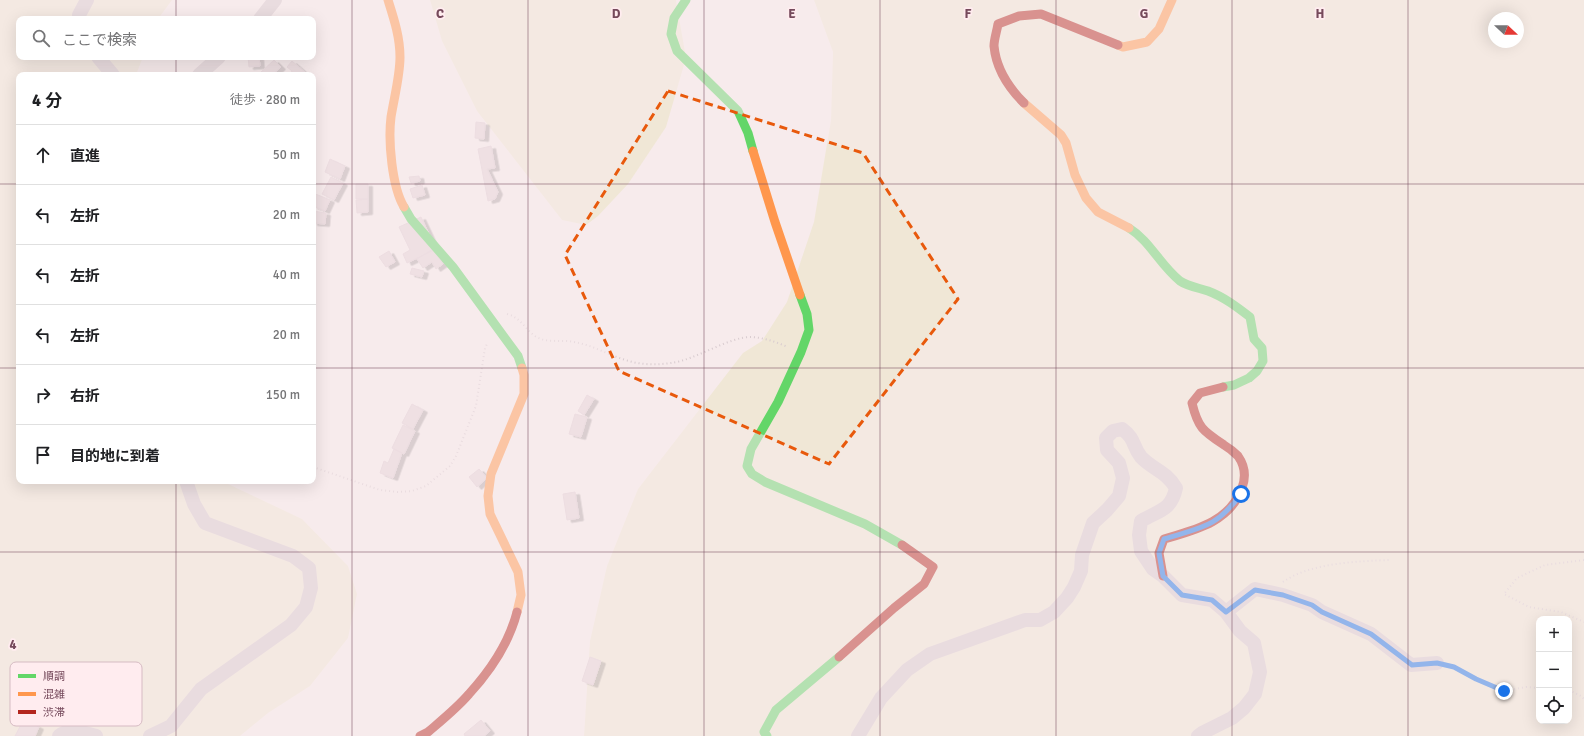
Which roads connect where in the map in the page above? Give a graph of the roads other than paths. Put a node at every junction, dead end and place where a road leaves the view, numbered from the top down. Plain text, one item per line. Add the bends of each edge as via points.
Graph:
1 (87, 0) edge
2 (275, 0) edge
3 (388, 0) edge
4 (686, 0) edge
5 (1172, 0) edge
6 (79, 16) edge
7 (262, 16) edge
8 (100, 60) edge
9 (216, 60) edge
10 (110, 72) edge
11 (202, 72) edge
12 (187, 484) edge
13 (1163, 576) junction
14 (1226, 612) junction
15 (1437, 663) road end
16 (59, 736) edge
17 (96, 736) edge
18 (150, 736) edge
19 (420, 736) edge
20 (767, 736) edge
21 (858, 736) edge
22 (1198, 736) edge

1 - 6 street
2 - 7 street
3 - 19 street via 398,33 400,58 391,141 393,171 400,200 411,219 453,267 518,356 524,375 524,394 491,474 488,496 490,514 518,572 520,595 513,627 500,654 470,695
4 - 20 street via 674,18 671,34 677,52 738,111 748,133 807,314 809,330 801,352 778,402 751,449 747,466 752,474 766,482 865,524 906,548 933,568 924,584 776,710 764,732
5 - 13 street via 1159,29 1147,42 1123,47 1041,14 1027,13 998,24 994,45 999,67 1012,91 1061,135 1066,143 1075,175 1086,198 1098,212 1139,234 1164,266 1181,282 1210,292 1250,317 1254,338 1262,348 1263,361 1249,378 1200,394 1192,403 1201,427 1237,455 1244,466 1245,479 1241,494 1225,514 1198,530 1164,539 1159,553
8 - 10 street
9 - 11 street
12 - 18 street via 194,504 205,523 293,556 309,568 311,588 306,606 291,625 201,689 172,726
13 - 14 street via 1182,595 1212,600
13 - 21 street via 1153,569 1141,551 1141,521 1166,509 1174,498 1176,488 1171,479 1142,457 1131,435 1122,429 1113,431 1106,438 1107,450 1119,463 1123,478 1119,496 1093,523 1082,555 1081,571 1067,598 1054,612 1040,620 1025,620 930,654 906,670 894,682
14 - 15 street via 1255,590 1283,595 1312,605 1371,634 1412,665
14 - 22 street via 1240,631 1254,643 1260,672 1255,694 1244,708 1232,718
16 - 17 street via 62,733 79,731

